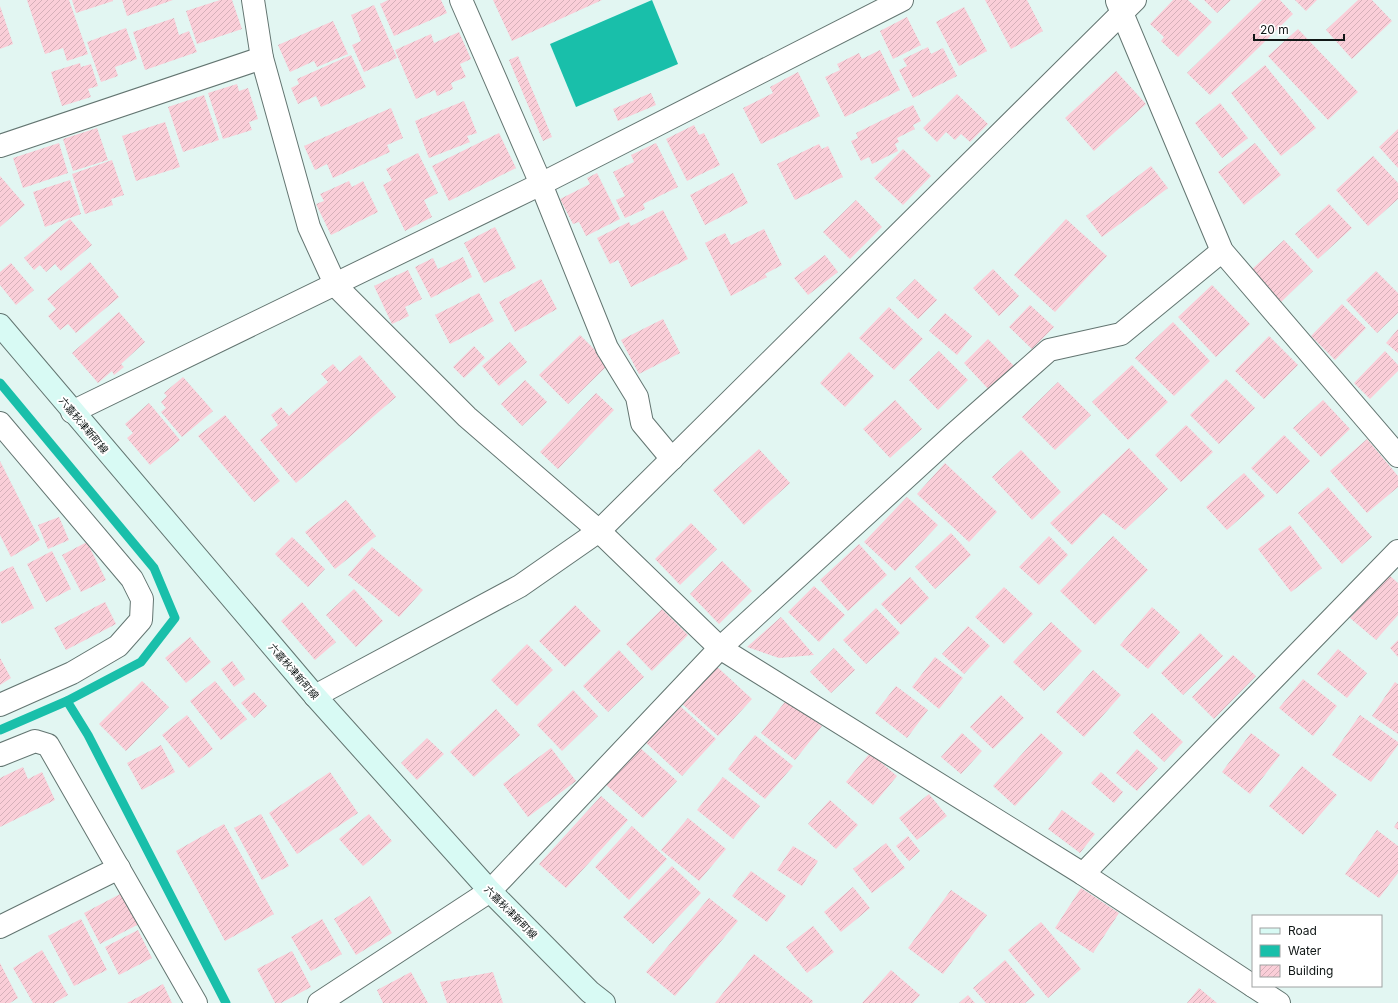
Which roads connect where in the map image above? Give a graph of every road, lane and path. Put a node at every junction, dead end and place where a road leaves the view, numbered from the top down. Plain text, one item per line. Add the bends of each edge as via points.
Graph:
1 (253, 0) edge
2 (461, 0) edge
3 (902, 0) edge
4 (1125, 4) edge
5 (262, 58) junction
6 (0, 146) edge
7 (541, 184) junction
8 (1222, 252) junction
9 (336, 286) junction
10 (0, 324) edge
11 (72, 412) junction
12 (0, 423) edge
13 (7, 443) edge
14 (1398, 456) edge
15 (672, 459) junction
16 (599, 531) junction
17 (1398, 551) edge
18 (720, 648) junction
19 (315, 696) junction
20 (0, 705) edge
21 (0, 755) edge
22 (119, 868) junction
23 (1083, 874) junction
24 (490, 891) junction
25 (0, 927) edge
26 (1252, 985) edge
27 (1255, 987) edge
28 (594, 999) edge
29 (196, 1003) edge
30 (319, 1003) edge
31 (1279, 1003) edge

1 - 5 street
2 - 7 street
3 - 7 street
4 - 8 street
4 - 15 street
5 - 6 street
5 - 9 street via 309,227
7 - 9 street
7 - 15 street via 607,348 637,397 642,423
8 - 14 street
8 - 18 street via 1121,334 1050,350 955,433
9 - 11 street
9 - 16 street via 467,417
10 - 11 main road, 六嘉秋津新町線
11 - 19 main road, 六嘉秋津新町線
12 - 13 street
13 - 20 street via 132,579 142,599 141,620 118,646 72,673
15 - 16 street
16 - 18 street
16 - 19 street via 520,586
17 - 23 street
18 - 23 street
18 - 24 street
19 - 24 main road, 六嘉秋津新町線
21 - 22 street via 35,741 48,745
22 - 25 street
22 - 29 street
23 - 26 street
24 - 28 main road, 六嘉秋津新町線
24 - 30 street
27 - 31 street

